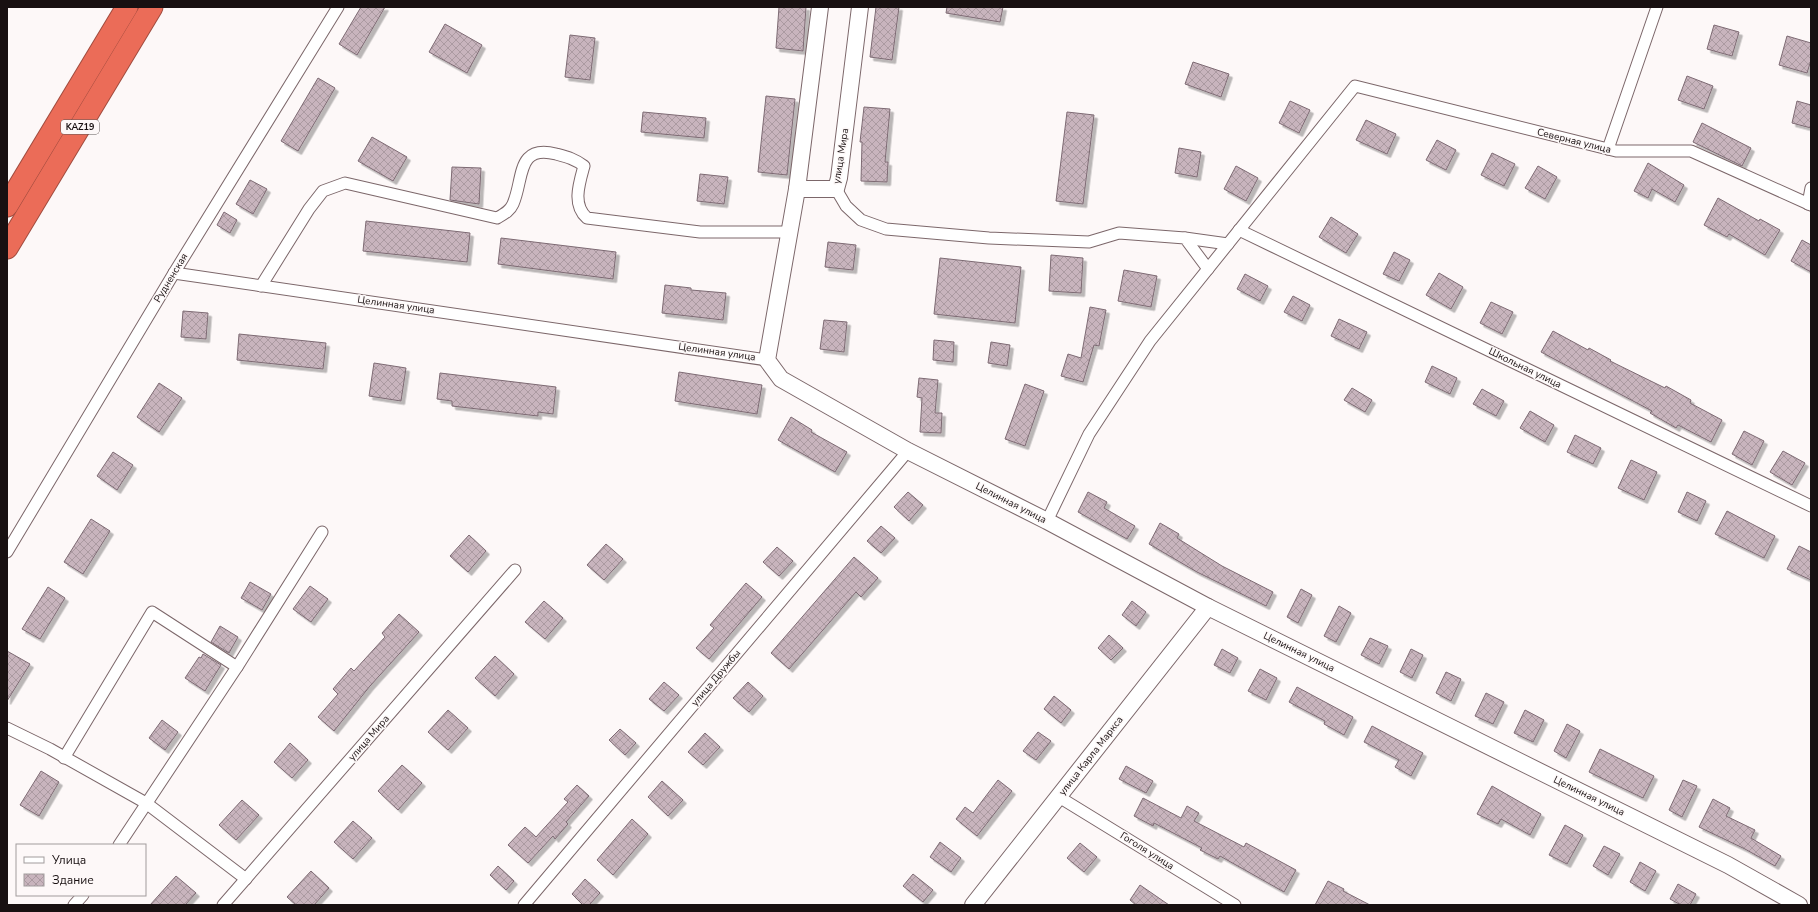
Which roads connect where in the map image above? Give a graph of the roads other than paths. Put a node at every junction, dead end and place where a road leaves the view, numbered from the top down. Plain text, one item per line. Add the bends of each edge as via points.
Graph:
1 (127, 7) edge
2 (152, 7) edge
3 (338, 7) edge
4 (820, 7) edge
5 (860, 7) edge
6 (1657, 7) edge
7 (1608, 149) junction
8 (1811, 188) edge
9 (797, 189) junction
10 (836, 189) junction
11 (1809, 205) edge
12 (7, 206) edge
13 (1239, 230) junction
14 (789, 232) junction
15 (1185, 238) junction
16 (1228, 244) junction
17 (7, 248) edge
18 (1208, 269) junction
19 (174, 273) junction
20 (261, 286) junction
21 (767, 360) junction
22 (908, 451) junction
23 (1811, 506) edge
24 (1047, 521) junction
25 (322, 532) dead end
26 (7, 552) edge
27 (515, 570) dead end
28 (1208, 607) junction
29 (237, 666) junction
30 (7, 728) edge
31 (64, 758) junction
32 (1059, 797) junction
33 (146, 804) junction
34 (120, 844) edge
35 (246, 879) junction
36 (82, 896) edge
37 (74, 905) edge
38 (223, 905) edge
39 (524, 905) edge
40 (973, 905) edge
41 (1235, 905) edge
42 (1799, 905) edge

1 - 12 highway, KAZ19
2 - 17 highway, KAZ19
3 - 19 street, Рудненская
4 - 9 street
5 - 10 street, улица Мира
6 - 7 street
7 - 11 street, Северная улица via 1691,151
7 - 13 street, Северная улица via 1355,86
8 - 11 street
9 - 10 street, улица Мира
9 - 14 street
10 - 15 street via 846,206 861,220 886,229 989,238 1089,242 1119,233
13 - 16 street
13 - 23 street, Школьная улица
14 - 20 street via 700,232 587,218 580,212 577,204 584,166 576,159 543,151 530,156 524,162 513,204 508,212 497,218 345,183 323,191
14 - 21 street
15 - 16 street
15 - 18 street
16 - 18 street
18 - 24 street via 1150,341 1089,434
19 - 20 street, Целинная улица
19 - 26 street, Рудненская
20 - 21 street, Целинная улица
21 - 22 street, Целинная улица via 781,379
22 - 24 street, Целинная улица
22 - 39 street, улица Дружбы
24 - 28 street, Целинная улица
25 - 29 street
27 - 35 street, улица Мира
28 - 32 street, улица Карла Маркса
28 - 42 street, Целинная улица via 1728,865
29 - 31 street via 152,612
29 - 33 street
30 - 31 street
31 - 33 street
32 - 40 street, улица Карла Маркса
32 - 41 street, Гоголя улица
33 - 34 street
33 - 35 street
35 - 38 street, улица Мира
36 - 37 street

